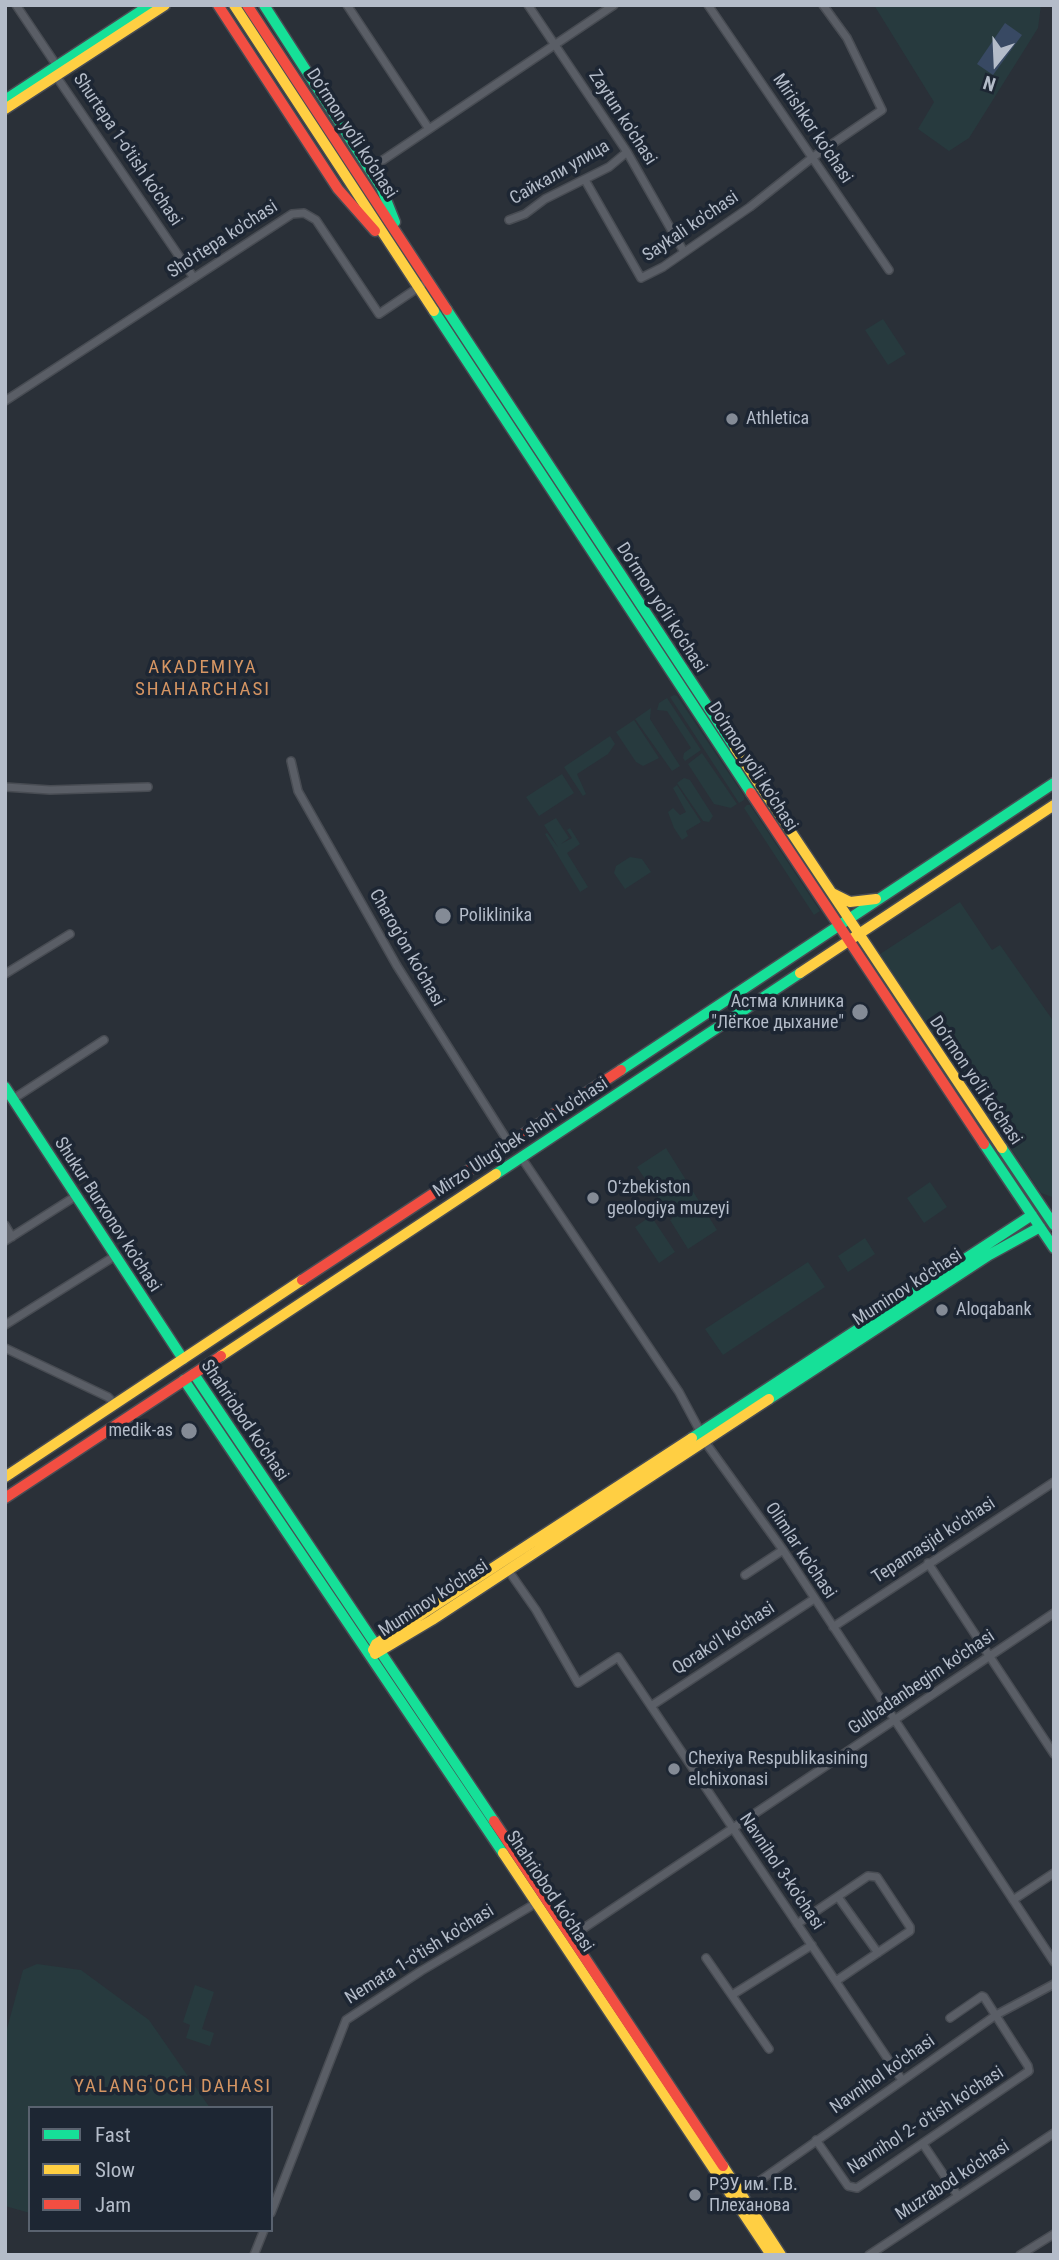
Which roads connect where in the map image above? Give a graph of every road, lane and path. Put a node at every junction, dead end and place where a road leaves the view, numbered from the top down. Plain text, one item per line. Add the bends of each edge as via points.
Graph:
1 (16, 5) edge
2 (150, 5) edge
3 (164, 5) edge
4 (218, 5) edge
5 (234, 5) edge
6 (247, 5) edge
7 (264, 5) edge
8 (347, 5) edge
9 (528, 5) edge
10 (614, 5) edge
11 (708, 5) edge
12 (823, 5) edge
13 (556, 46) junction
14 (56, 71) junction
15 (5, 100) edge
16 (5, 109) edge
17 (429, 129) junction
18 (626, 152) junction
19 (813, 157) junction
20 (383, 160) dead end
21 (585, 180) junction
22 (509, 220) dead end
23 (401, 250) junction
24 (684, 251) junction
25 (889, 270) dead end
26 (194, 278) junction
27 (424, 284) junction
28 (5, 401) edge
29 (548, 484) joint
30 (291, 761) dead end
31 (1054, 783) edge
32 (5, 787) edge
33 (148, 787) dead end
34 (1054, 805) edge
35 (827, 889) junction
36 (881, 897) junction
37 (843, 923) junction
38 (70, 934) dead end
39 (853, 937) junction
40 (5, 974) edge
41 (104, 1040) dead end
42 (5, 1087) edge
43 (594, 1087) junction
44 (13, 1099) junction
45 (604, 1102) junction
46 (509, 1143) junction
47 (521, 1157) junction
48 (76, 1196) junction
49 (426, 1198) junction
50 (1049, 1209) edge
51 (436, 1214) junction
52 (1032, 1215) junction
53 (1053, 1224) edge
54 (5, 1226) edge
55 (1040, 1227) junction
56 (9, 1239) edge
57 (1054, 1248) edge
58 (115, 1256) junction
59 (5, 1325) edge
60 (5, 1348) edge
61 (183, 1359) junction
62 (194, 1374) junction
63 (184, 1380) junction
64 (115, 1404) junction
65 (702, 1436) junction
66 (6, 1475) edge
67 (1054, 1482) edge
68 (5, 1498) edge
69 (783, 1550) junction
70 (928, 1563) junction
71 (508, 1570) junction
72 (745, 1575) dead end
73 (814, 1599) junction
74 (1054, 1613) edge
75 (833, 1627) junction
76 (376, 1651) junction
77 (990, 1656) junction
78 (651, 1706) junction
79 (894, 1720) junction
80 (1050, 1740) edge
81 (1054, 1754) edge
82 (733, 1827) junction
83 (1054, 1873) edge
84 (838, 1897) junction
85 (541, 1900) junction
86 (1013, 1900) junction
87 (797, 1924) junction
88 (567, 1939) junction
89 (812, 1945) junction
90 (878, 1954) junction
91 (706, 1958) dead end
92 (1054, 1962) edge
93 (836, 1981) junction
94 (1054, 1984) edge
95 (732, 1995) junction
96 (996, 2015) junction
97 (950, 2018) dead end
98 (769, 2049) dead end
99 (902, 2080) junction
100 (1054, 2133) edge
101 (816, 2140) junction
102 (923, 2144) junction
103 (738, 2196) junction
104 (958, 2196) junction
105 (273, 2208) edge
106 (263, 2232) edge
107 (1054, 2234) edge
108 (254, 2255) edge
109 (771, 2255) edge
110 (781, 2255) edge
111 (869, 2255) edge
112 (1020, 2255) edge

1 - 14 street, Shurtepa 1-o'tish ko'chasi
2 - 14 main road
3 - 14 main road
4 - 23 main road via 338,189
5 - 23 main road, Do‘rmon yo‘li ko‘chasi
6 - 23 main road, Do‘rmon yo‘li ko‘chasi
7 - 23 main road via 381,187
8 - 17 street
9 - 13 street, Zaytun ko'chasi
10 - 13 street
11 - 19 street, Mirishkor ko'chasi
12 - 19 street, Saykali ko'chasi via 847,38 883,108
13 - 17 street
13 - 18 street, Zaytun ko'chasi
14 - 15 main road
14 - 16 main road
14 - 26 street, Shurtepa 1-o'tish ko'chasi
17 - 20 street
18 - 21 street, Сайкали улица
18 - 24 street, Zaytun ko'chasi
19 - 24 street, Saykali ko'chasi
19 - 25 street, Mirishkor ko'chasi
21 - 22 street, Сайкали улица
21 - 24 street, Saykali ko'chasi via 641,278
23 - 27 main road, Do‘rmon yo‘li ko‘chasi
26 - 27 street, Sho'rtepa ko'chasi via 289,215 300,213 316,220 379,314
26 - 28 street, Sho'rtepa ko'chasi
27 - 29 main road, Do‘rmon yo‘li ko‘chasi
27 - 35 main road, Do‘rmon yo‘li ko‘chasi
29 - 37 main road, Do'rmon yo'li ko'chasi
30 - 46 street, Charog'on ko'chasi via 298,791 391,955
31 - 36 main road, Mirzo Ulug'bek shoh ko'chasi
32 - 33 street
34 - 39 main road, Mirzo Ulug'bek shoh ko'chasi
35 - 36 main road via 850,902
35 - 37 main road, Do‘rmon yo‘li ko‘chasi
36 - 37 main road, Mirzo Ulug'bek shoh ko'chasi
37 - 39 main road, Do‘rmon yo‘li ko‘chasi
37 - 43 main road, Mirzo Ulug'bek shoh ko'chasi
38 - 40 street
39 - 45 main road, Mirzo Ulug'bek shoh ko'chasi
39 - 50 main road, Do‘rmon yo‘li ko‘chasi
39 - 52 main road, Do‘rmon yo‘li ko‘chasi
41 - 44 street
42 - 44 main road, Shukur Burxonov ko'chasi
43 - 45 main road
43 - 46 main road, Mirzo Ulug'bek shoh ko'chasi
44 - 48 main road, Shukur Burxonov ko'chasi
45 - 47 main road, Mirzo Ulug'bek shoh ko'chasi
46 - 49 main road, Mirzo Ulug'bek shoh ko'chasi
47 - 51 main road, Mirzo Ulug'bek shoh ko'chasi
47 - 65 street, Olimlar ko'chasi via 678,1392
48 - 56 street
48 - 58 main road, Shukur Burxonov ko'chasi
49 - 51 main road
49 - 61 main road, Mirzo Ulug'bek shoh ko'chasi
50 - 52 main road, Muminov ko'chasi
50 - 53 main road, Do‘rmon yo‘li ko‘chasi
51 - 62 main road, Mirzo Ulug'bek shoh ko'chasi
52 - 55 main road, Do‘rmon yo‘li ko‘chasi
52 - 65 main road, Muminov ko'chasi
53 - 55 main road, Muminov ko'chasi
54 - 56 street
55 - 57 main road, Do‘rmon yo‘li ko‘chasi
55 - 65 main road, Muminov ko'chasi
58 - 59 street
58 - 61 main road, Shukur Burxonov ko'chasi
60 - 64 street
61 - 62 main road, Shahriobod ko'chasi
61 - 63 main road, Shahriobod ko'chasi
61 - 64 main road, Mirzo Ulug'bek shoh ko'chasi
62 - 63 main road, Mirzo Ulug'bek shoh ko'chasi
62 - 76 main road, Shahriobod ko'chasi
63 - 68 main road, Mirzo Ulug'bek shoh ko'chasi
63 - 76 main road, Shahriobod ko'chasi
64 - 66 main road, Mirzo Ulug'bek shoh ko'chasi
65 - 69 street, Olimlar ko'chasi
65 - 71 main road, Muminov ko'chasi
65 - 76 main road, Muminov ko'chasi
67 - 70 street, Tepamasjid ko'chasi
69 - 72 street
69 - 73 street, Olimlar ko'chasi
70 - 75 street, Tepamasjid ko'chasi
70 - 77 street
71 - 76 main road, Muminov ko'chasi
71 - 78 street, Navnihol 3-ko'chasi via 578,1683 618,1657
73 - 75 street, Olimlar ko'chasi
73 - 78 street, Qorako'l ko'chasi
74 - 77 street, Gulbadanbegim ko'chasi
75 - 79 street, Olimlar ko'chasi
76 - 85 main road, Shahriobod ko'chasi
77 - 79 street, Gulbadanbegim ko'chasi
77 - 80 street
78 - 82 street, Navnihol 3-ko'chasi
79 - 82 street, Gulbadanbegim ko'chasi
79 - 86 street, Olimlar ko'chasi
80 - 81 street
82 - 87 street, Navnihol 3-ko'chasi
82 - 88 street, Gulbadanbegim ko'chasi
83 - 86 street
84 - 87 street
84 - 90 street
84 - 90 street via 868,1876 877,1877 910,1927
85 - 88 main road, Shahriobod ko'chasi
85 - 105 street, Nemata 1-o'tish ko'chasi via 346,2020
86 - 92 street, Olimlar ko'chasi
87 - 89 street, Navnihol 3-ko'chasi
88 - 103 main road, Shahriobod ko'chasi
89 - 93 street, Navnihol 3-ko'chasi
89 - 95 street
90 - 93 street
91 - 95 street
93 - 99 street, Navnihol 3-ko'chasi
94 - 96 street, Navnihol ko'chasi
95 - 98 street
96 - 97 street, Navnihol 2- o'tish ko'chasi via 982,1996
96 - 99 street, Navnihol ko'chasi
96 - 102 street, Navnihol 2- o'tish ko'chasi via 1029,2071
99 - 101 street, Navnihol ko'chasi
100 - 104 street, Muzrabod ko'chasi
101 - 102 street, Navnihol 2- o'tish ko'chasi via 852,2188
101 - 103 street, Navnihol ko'chasi
102 - 104 street
103 - 109 main road, Shahriobod ko'chasi
103 - 110 main road, Shahriobod ko'chasi
104 - 111 street, Muzrabod ko'chasi
106 - 108 street
107 - 112 street

